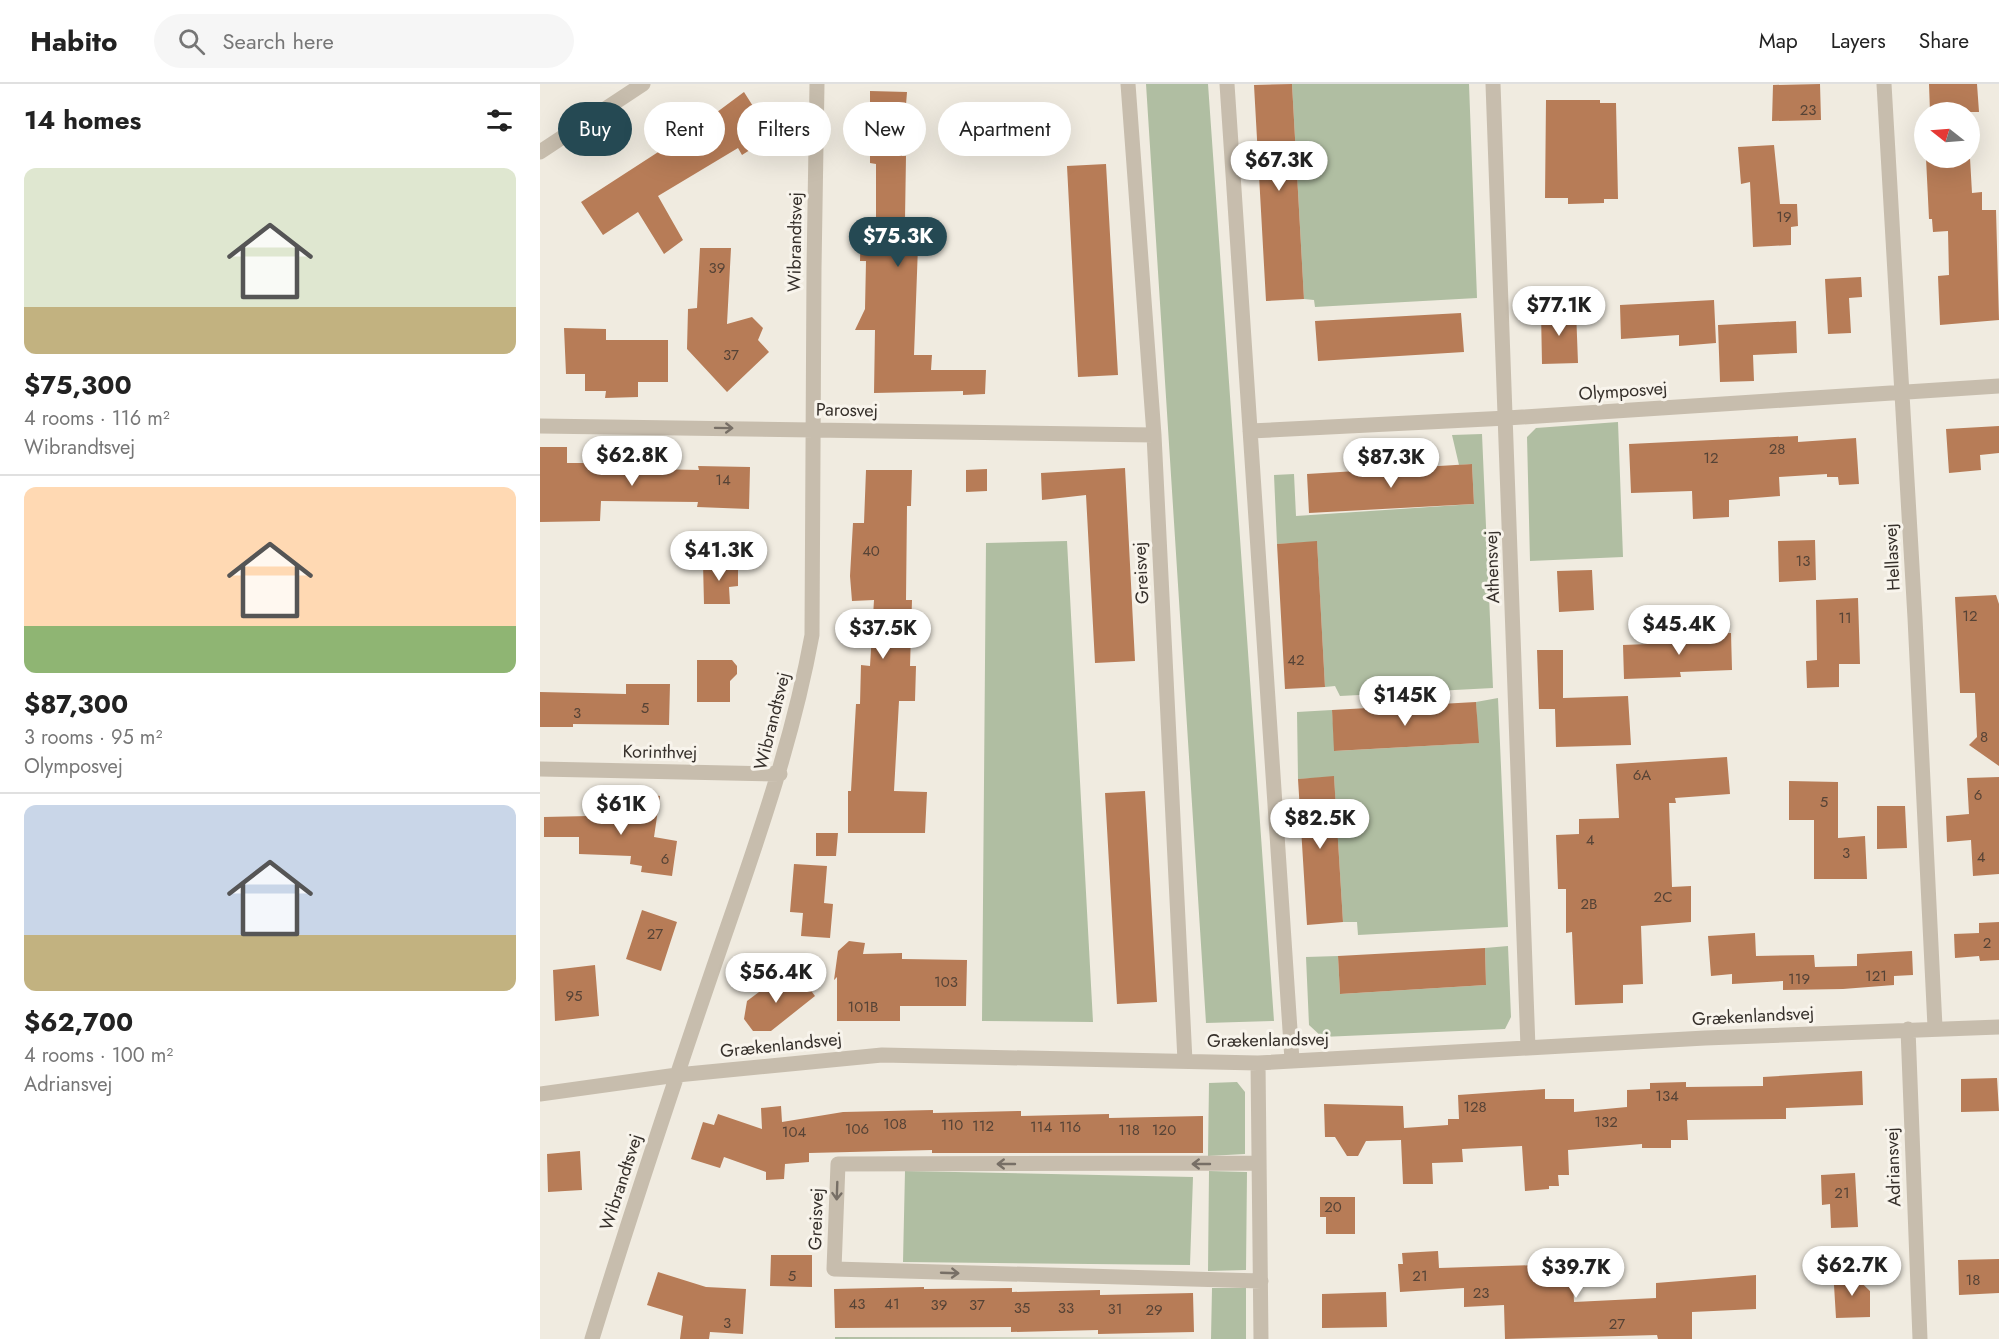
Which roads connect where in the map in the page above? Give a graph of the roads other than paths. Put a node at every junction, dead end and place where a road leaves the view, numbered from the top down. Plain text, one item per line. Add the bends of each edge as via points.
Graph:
1 (643, 84) edge
2 (817, 84) edge
3 (1128, 84) edge
4 (1227, 84) edge
5 (1493, 84) edge
6 (1884, 84) edge
7 (540, 152) edge
8 (1999, 386) edge
9 (1902, 391) junction
10 (1507, 418) junction
11 (540, 426) edge
12 (813, 429) junction
13 (1250, 431) junction
14 (1154, 435) junction
15 (540, 769) edge
16 (780, 774) junction
17 (1935, 1027) junction
18 (1999, 1027) edge
19 (1908, 1029) junction
20 (1528, 1048) junction
21 (1292, 1060) junction
22 (1185, 1061) junction
23 (1258, 1063) junction
24 (677, 1075) junction
25 (540, 1094) edge
26 (1259, 1163) junction
27 (1261, 1281) junction
28 (592, 1339) edge
29 (1261, 1339) edge
30 (1920, 1339) edge

1 - 7 street
2 - 12 street, Wibrandtsvej
3 - 14 street, Greisvej
4 - 13 street
5 - 10 street, Athensvej
6 - 9 street, Hellasvej
8 - 9 street, Olymposvej
9 - 10 street, Olymposvej
9 - 17 street, Hellasvej
10 - 13 street, Olymposvej
10 - 20 street, Athensvej
11 -> 12 street, Parosvej
12 - 14 street, Parosvej
12 - 16 street, Wibrandtsvej via 812,634
13 - 21 street
14 - 22 street, Greisvej
15 - 16 street, Korinthvej
16 - 24 street, Wibrandtsvej
17 - 18 street, Grækenlandsvej
17 - 19 street, Grækenlandsvej
19 - 20 street, Grækenlandsvej
19 - 30 street, Adriansvej
20 - 21 street, Grækenlandsvej
21 - 23 street, Grækenlandsvej
22 - 23 street, Grækenlandsvej
22 - 24 street, Grækenlandsvej via 882,1055
23 - 26 street
24 - 25 street, Grækenlandsvej
24 - 28 street, Wibrandtsvej
26 - 27 street
26 -> 27 street, Greisvej via 838,1164 834,1269
27 - 29 street

